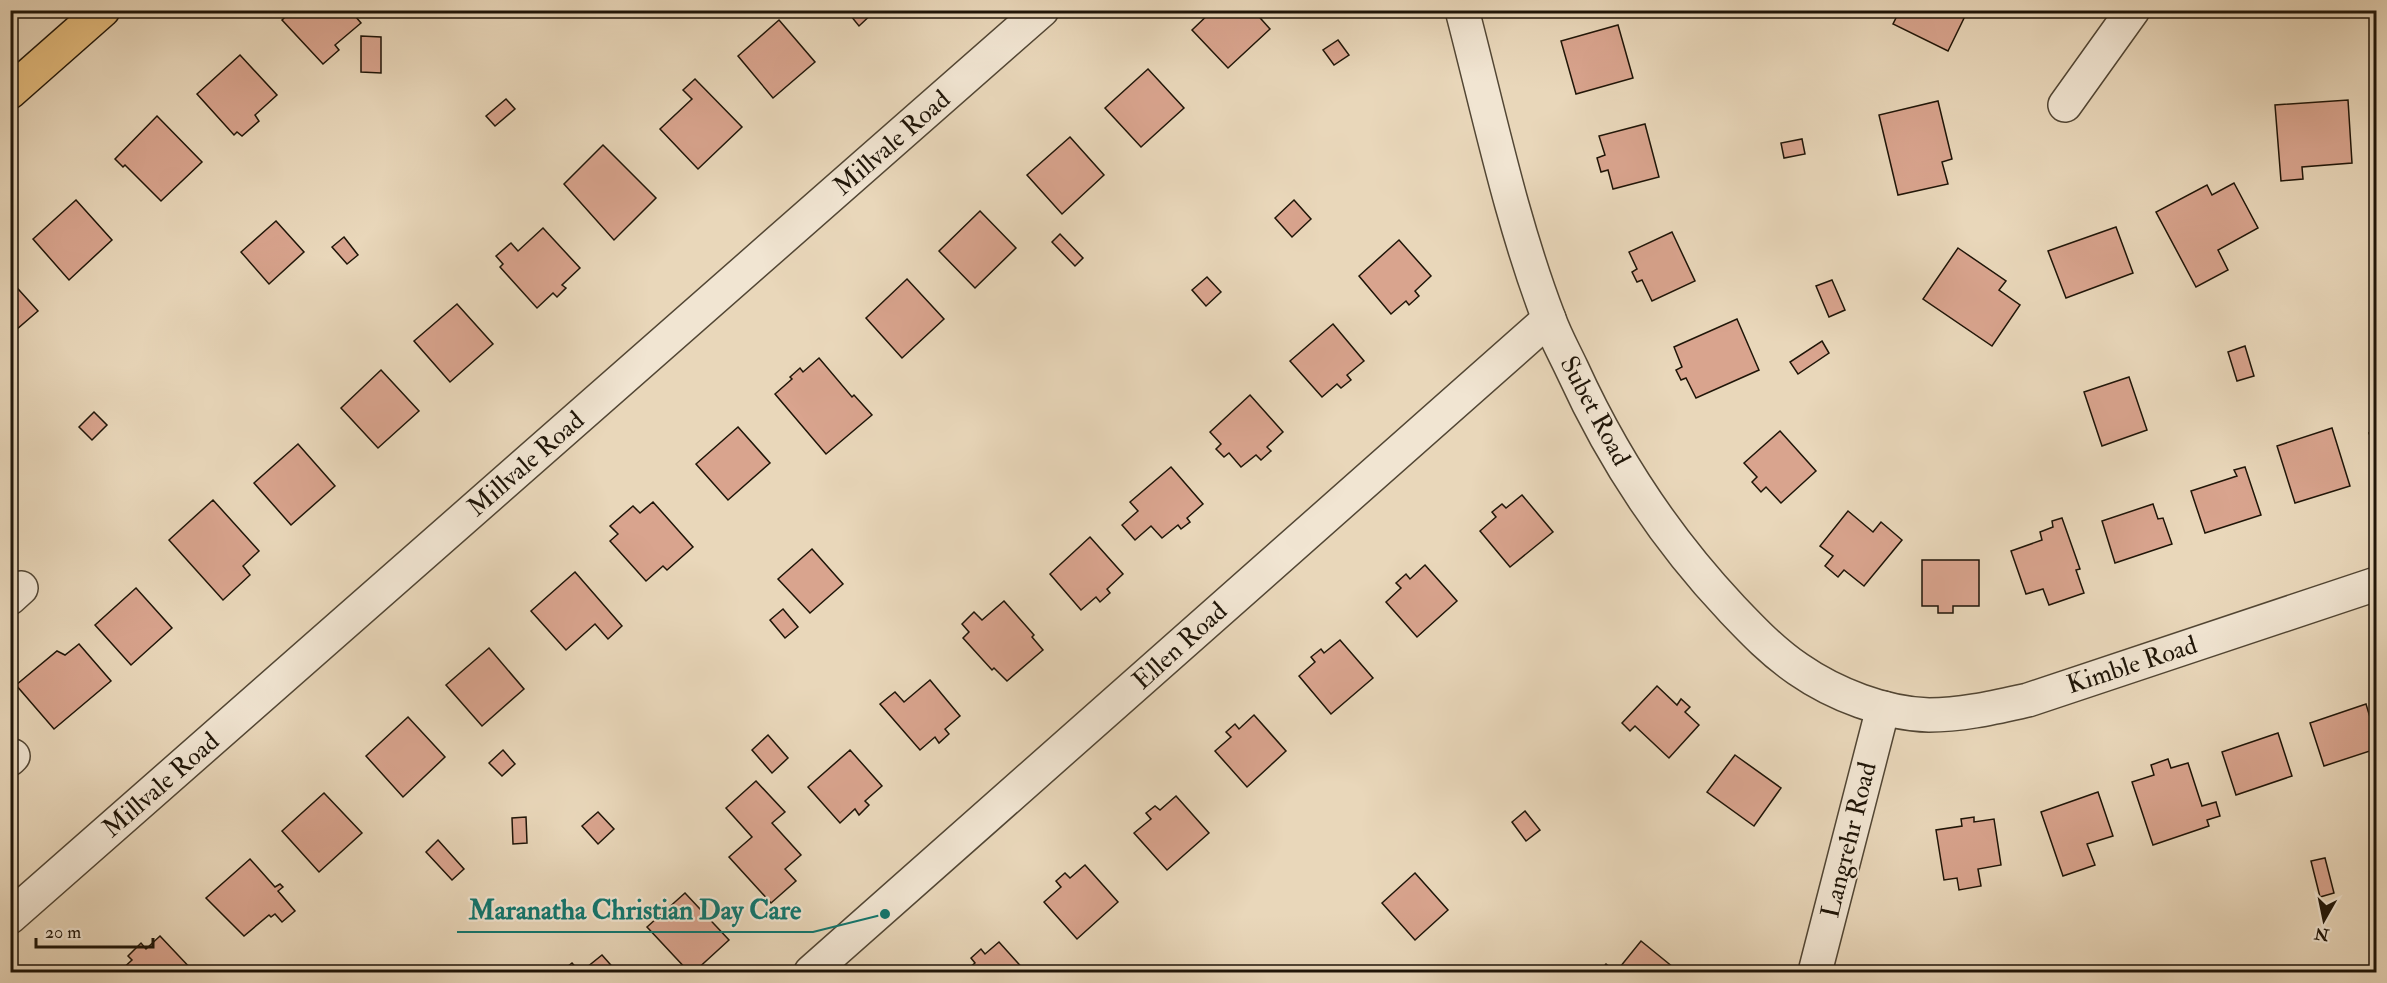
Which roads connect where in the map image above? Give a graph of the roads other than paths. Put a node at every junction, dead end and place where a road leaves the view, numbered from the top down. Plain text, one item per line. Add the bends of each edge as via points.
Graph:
1 (103, 10) edge
2 (1042, 10) edge
3 (1462, 10) edge
4 (2133, 10) edge
5 (10, 92) edge
6 (2065, 105) dead end
7 (1549, 319) junction
8 (2376, 584) edge
9 (1882, 708) junction
10 (10, 917) edge
11 (811, 972) edge
12 (1815, 972) edge

1 - 5 main road
2 - 10 street, Millvale Road
3 - 7 street, Subet Road via 1510,198
4 - 6 street
7 - 9 street, Subet Road via 1596,421 1650,510 1705,581 1761,639 1799,670
7 - 11 street, Ellen Road
8 - 9 street, Kimble Road via 2028,700 1978,711 1928,715
9 - 12 street, Langrehr Road

